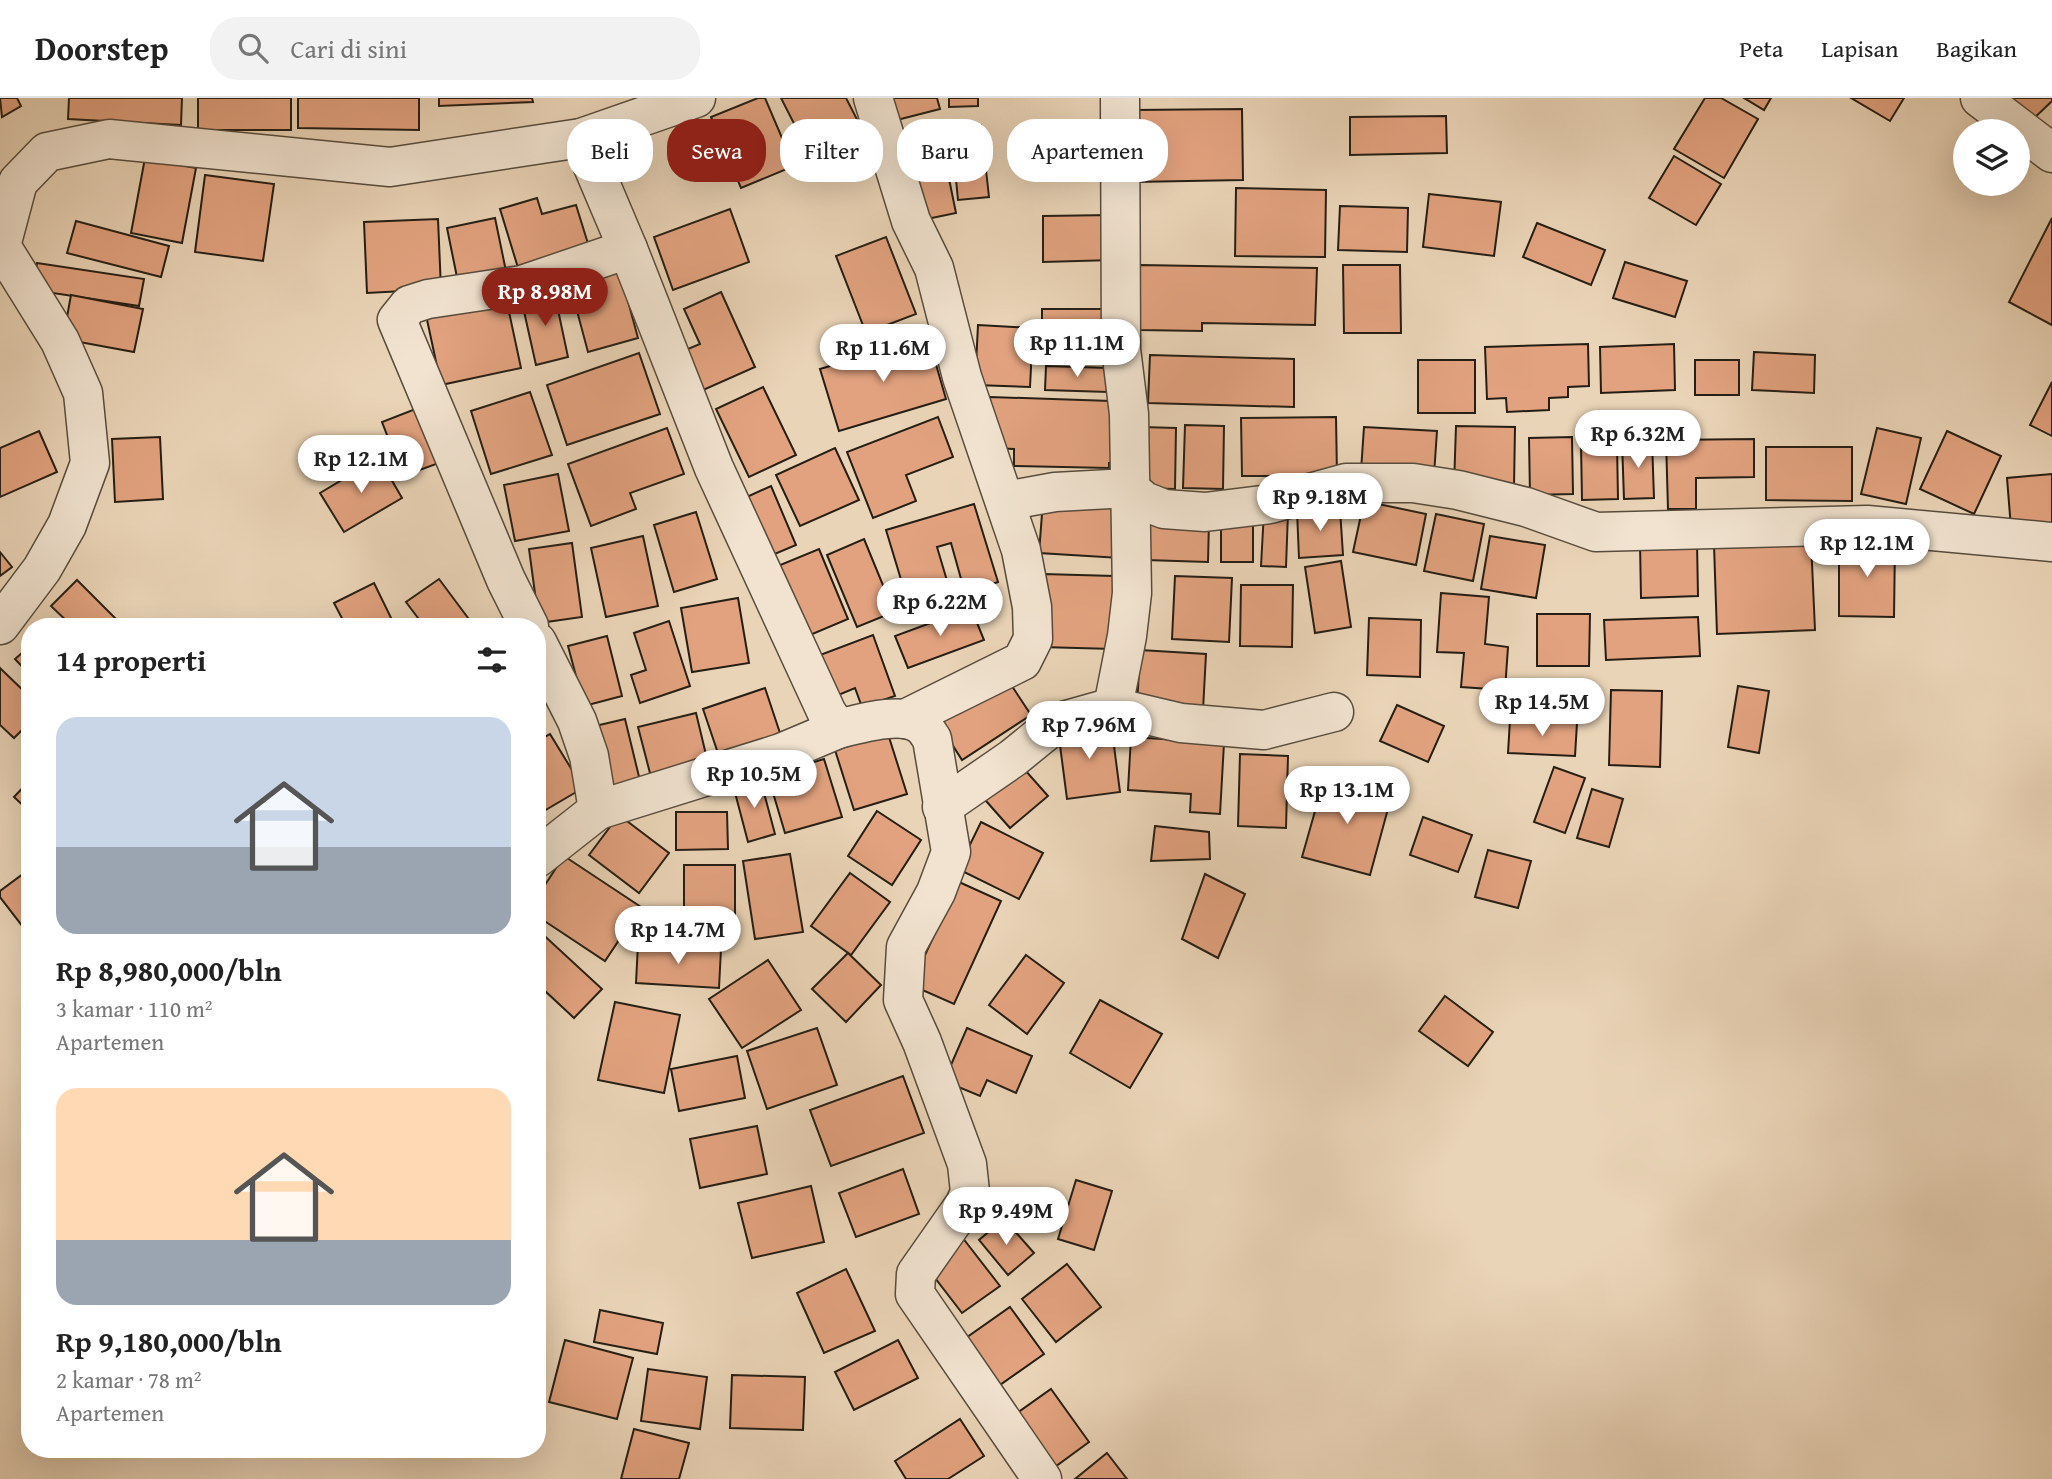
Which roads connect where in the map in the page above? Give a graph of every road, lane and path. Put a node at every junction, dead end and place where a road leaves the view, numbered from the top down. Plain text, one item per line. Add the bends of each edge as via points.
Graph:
1 (696, 98) edge
2 (873, 98) edge
3 (1120, 98) edge
4 (1980, 98) edge
5 (636, 119) edge
6 (567, 140) edge
7 (2052, 153) edge
8 (600, 182) edge
9 (0, 245) edge
10 (628, 249) junction
11 (1129, 488) junction
12 (1005, 501) junction
13 (2052, 542) edge
14 (525, 618) edge
15 (0, 625) edge
16 (546, 660) edge
17 (1113, 707) junction
18 (1334, 712) dead end
19 (905, 719) junction
20 (838, 729) junction
21 (942, 807) junction
22 (598, 810) junction
23 (546, 851) edge
24 (1042, 1479) edge

1 - 5 street
2 - 12 street via 911,221 934,268 962,377
3 - 11 street via 1121,349 1129,414
4 - 7 street
6 - 9 street via 390,167 110,139 47,152 18,182
8 - 10 street
9 - 15 street via 60,341 83,393 90,463 67,525 42,569
10 - 14 street via 522,285 428,299 409,305 397,320
10 - 20 street via 714,468
11 - 12 street via 1055,492
11 - 13 street via 1164,509 1205,512 1269,503 1346,483 1412,483 1526,507 1596,532 1867,525
11 - 17 street via 1132,593
12 - 19 street via 1021,550 1033,639 1022,660
16 - 22 street via 577,721 589,756
17 - 18 street via 1181,723 1264,730
17 - 21 street via 1056,723
19 - 20 street
19 - 21 street via 921,725 932,739
20 - 22 street via 781,753
21 - 24 street via 951,852 936,892 906,947 903,1000 967,1164 970,1192 916,1274 915,1294
22 - 23 street

